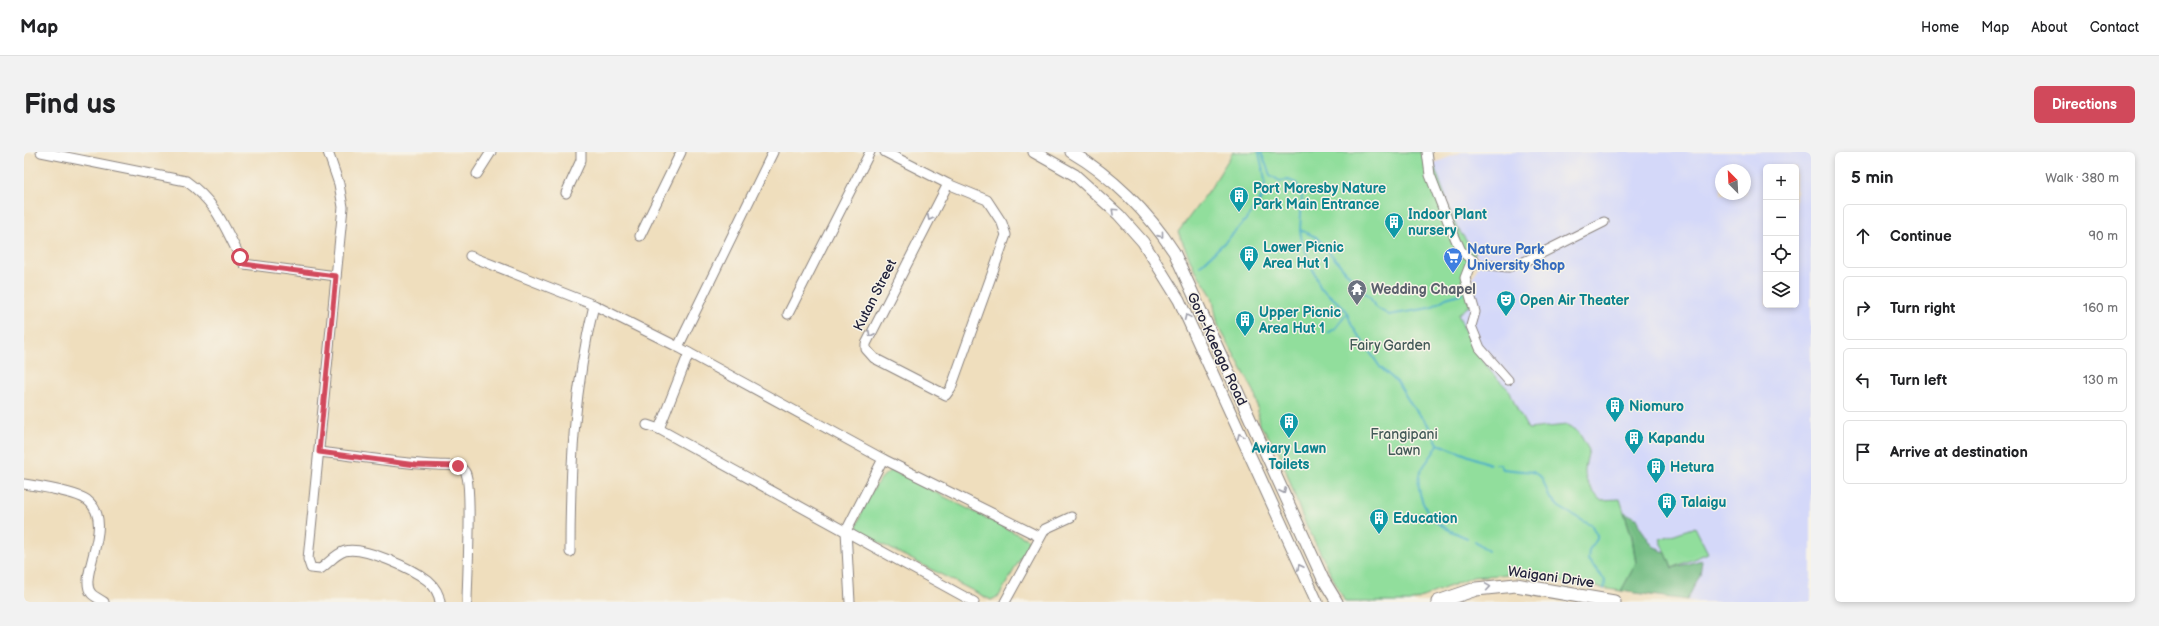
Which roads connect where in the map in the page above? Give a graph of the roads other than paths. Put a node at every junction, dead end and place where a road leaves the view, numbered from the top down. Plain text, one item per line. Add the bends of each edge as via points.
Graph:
1 (41, 152) edge
2 (328, 152) edge
3 (491, 152) edge
4 (582, 152) edge
5 (681, 152) edge
6 (773, 152) edge
7 (870, 152) edge
8 (885, 152) edge
9 (1034, 152) edge
10 (1072, 152) edge
11 (1427, 152) edge
12 (477, 174) dead end
13 (948, 184) junction
14 (566, 193) dead end
15 (1604, 222) dead end
16 (640, 236) dead end
17 (470, 256) dead end
18 (1472, 260) junction
19 (336, 276) junction
20 (594, 305) junction
21 (788, 314) dead end
22 (678, 347) junction
23 (688, 353) junction
24 (1508, 380) dead end
25 (647, 425) dead end
26 (659, 429) junction
27 (319, 452) junction
28 (883, 458) junction
29 (24, 484) edge
30 (1071, 516) dead end
31 (846, 531) junction
32 (1040, 537) junction
33 (570, 552) dead end
34 (104, 602) edge
35 (440, 602) edge
36 (467, 602) edge
37 (850, 602) edge
38 (974, 602) edge
39 (1005, 602) edge
40 (1317, 602) edge
41 (1337, 602) edge
42 (1438, 602) edge
43 (1614, 602) edge

1 - 19 street via 186,181 200,191 224,223 244,264
2 - 19 street via 339,184 343,207
3 - 12 street
4 - 14 street
5 - 16 street
6 - 22 street
7 - 21 street
8 - 13 street
40 -> 9 main road, Goro-Kaeaga Road via 1179,300 1163,271 1143,242 1119,215 1075,175
10 -> 41 main road, Goro-Kaeaga Road via 1091,163 1116,184 1174,252 1323,579
11 - 18 street via 1430,175 1460,251
13 -> 13 street, Kutan Street via 866,344 866,349 874,358 946,395 951,388 1006,236 1002,223 987,200
15 - 18 street via 1526,262 1508,267 1477,264
17 - 20 street
18 - 24 street via 1465,278 1475,312 1471,326 1480,348
19 - 27 street
20 - 22 street
20 - 33 street via 574,414 570,481
22 - 23 street
23 - 26 street
23 - 28 street
25 - 26 street
26 - 31 street
27 - 35 street via 308,559 311,568 320,570 346,551 363,552 399,565 429,581 439,593
27 - 36 street via 416,465 457,466 464,470 468,475 469,494
28 - 31 street
28 - 32 street
29 - 34 street via 51,488 86,500 97,515 97,546 87,582 91,593
30 - 32 street via 1045,529
31 - 37 street
31 - 38 street
32 - 39 street
42 -> 43 highway, Waigani Drive via 1476,589 1516,585

